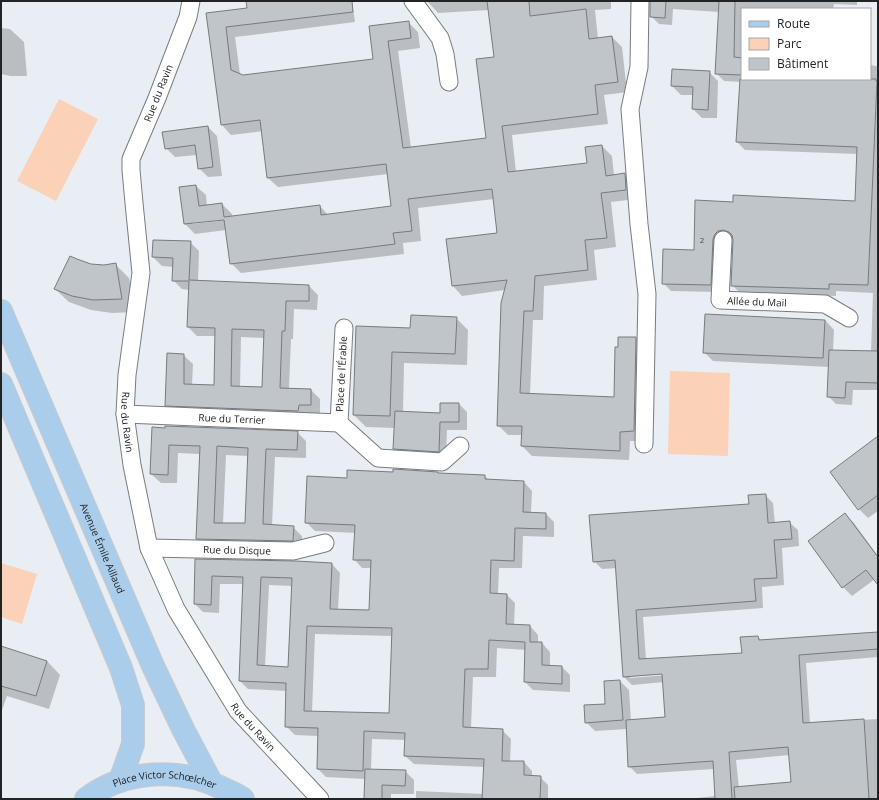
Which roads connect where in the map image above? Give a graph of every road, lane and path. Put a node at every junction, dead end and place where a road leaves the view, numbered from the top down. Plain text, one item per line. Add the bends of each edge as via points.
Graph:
1 (191, 1) edge
2 (413, 1) edge
3 (640, 1) edge
4 (449, 82) dead end
5 (723, 240) dead end
6 (1, 311) edge
7 (849, 318) dead end
8 (344, 328) dead end
9 (1, 384) edge
10 (125, 414) junction
11 (339, 423) junction
12 (644, 444) dead end
13 (460, 446) dead end
14 (325, 543) dead end
15 (148, 548) junction
16 (120, 781) junction
17 (211, 782) junction
18 (86, 799) edge
19 (243, 799) edge
20 (320, 799) edge

1 - 10 street, Rue du Ravin via 186,24 131,159 141,273 127,375
2 - 4 street via 440,38
3 - 12 street via 639,67 630,109 647,294
5 - 7 street, Allée du Mail via 720,300 825,304
6 - 17 main road, Avenue Émile Aillaud via 152,666
8 - 11 street, Place de l'Érable
9 - 16 main road via 121,668 133,705 133,744
10 - 11 street, Rue du Terrier
10 - 15 street, Rue du Ravin
11 - 13 street, Place de l'Érable via 378,458 442,462
14 - 15 street, Rue du Disque via 293,551
15 - 20 street, Rue du Ravin via 176,609 238,711
16 - 17 main road, Place Victor Schœlcher via 142,775 165,774 194,777
16 - 18 main road, Place Victor Schœlcher
17 - 19 main road, Place Victor Schœlcher

